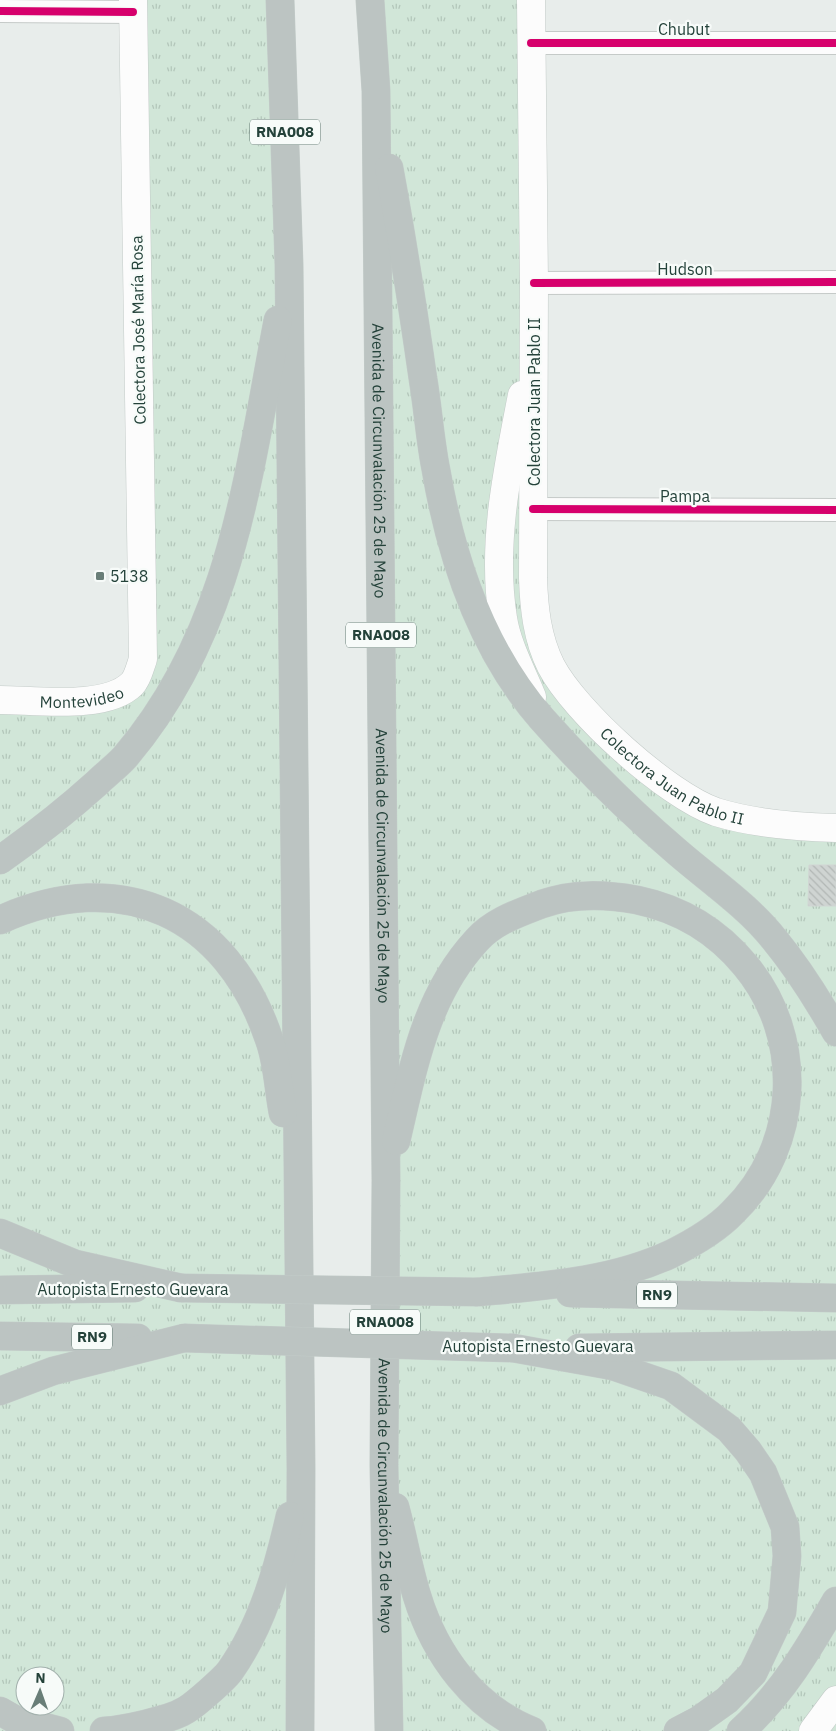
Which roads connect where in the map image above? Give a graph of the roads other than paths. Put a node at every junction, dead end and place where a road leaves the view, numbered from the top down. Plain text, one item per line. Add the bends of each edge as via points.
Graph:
1 (280, 0) edge
2 (370, 0) edge
3 (530, 0) edge
4 (133, 6) edge
5 (0, 11) edge
6 (531, 43) junction
7 (836, 43) edge
8 (376, 91) junction
9 (290, 265) junction
10 (836, 282) edge
11 (534, 283) junction
12 (534, 325) junction
13 (534, 510) junction
14 (836, 510) edge
15 (143, 659) joint
16 (0, 700) edge
17 (540, 717) junction
18 (836, 828) edge
19 (0, 860) edge
20 (0, 920) edge
21 (836, 1032) edge
22 (386, 1180) junction
23 (298, 1186) junction
24 (0, 1233) edge
25 (181, 1288) junction
26 (0, 1290) edge
27 (478, 1292) junction
28 (836, 1298) edge
29 (0, 1336) edge
30 (184, 1338) junction
31 (836, 1345) edge
32 (513, 1348) junction
33 (0, 1391) edge
34 (384, 1465) junction
35 (301, 1468) junction
36 (836, 1601) edge
37 (836, 1700) edge
38 (0, 1711) edge
39 (60, 1731) edge
40 (104, 1731) edge
41 (300, 1731) edge
42 (389, 1731) edge
43 (532, 1731) edge
44 (678, 1731) edge
45 (741, 1731) edge
46 (813, 1731) edge

1 - 9 highway, RNA008
2 - 8 highway, Avenida de Circunvalación 25 de Mayo / RNA008
3 - 6 main road, Colectora Juan Pablo II
4 - 5 street
4 - 15 main road, Colectora José María Rosa
6 - 7 street, Chubut
6 - 11 main road, Colectora Juan Pablo II
8 - 17 highway via 404,248 436,470 458,564 484,630
8 - 22 highway, Avenida de Circunvalación 25 de Mayo / RNA008
9 - 19 highway via 244,498 219,592 190,662 162,710 124,758 63,814
9 - 23 highway, RNA008
10 - 11 street, Hudson
11 - 12 main road, Colectora Juan Pablo II
12 - 13 main road, Colectora Juan Pablo II
12 - 17 main road via 508,471 500,588 503,620
13 - 14 street, Pampa
13 - 18 main road, Colectora Juan Pablo II via 534,608 540,638 552,666 589,716 660,780 715,811 758,822
15 - 16 main road, Montevideo via 134,683 118,695 96,701
17 - 21 highway via 626,808 737,902 774,938
20 - 23 highway via 40,905 72,899 123,900 172,914 212,943 239,974 269,1038
22 - 27 highway via 415,1056 441,989 478,938 497,924 561,898 589,895 618,897 649,903 700,924 731,948 752,972 777,1016 784,1041 788,1099 775,1149 750,1194 712,1230 654,1261 560,1284
22 - 34 highway, Avenida de Circunvalación 25 de Mayo / RNA008
23 - 35 highway, RNA008
24 - 25 highway via 75,1264
25 - 26 highway, Autopista Ernesto Guevara / RN9
25 - 27 highway, Autopista Ernesto Guevara / RN9, bridge
27 - 28 highway, Autopista Ernesto Guevara / RN9
29 - 30 highway, Autopista Ernesto Guevara / RN9
30 - 32 highway, Autopista Ernesto Guevara / RN9, bridge
30 - 33 highway via 53,1371
31 - 32 highway, Autopista Ernesto Guevara / RN9
32 - 44 highway via 613,1366 671,1386 728,1429 763,1473 785,1526 787,1556 782,1612 753,1673 727,1700
34 - 42 highway, Avenida de Circunvalación 25 de Mayo / RNA008
34 - 43 highway via 417,1597 442,1653 466,1686 494,1712
35 - 40 highway via 281,1556 257,1623 229,1672 184,1711 123,1730
35 - 41 highway, RNA008
36 - 45 highway via 780,1690
37 - 46 main road
38 - 39 highway via 14,1719

